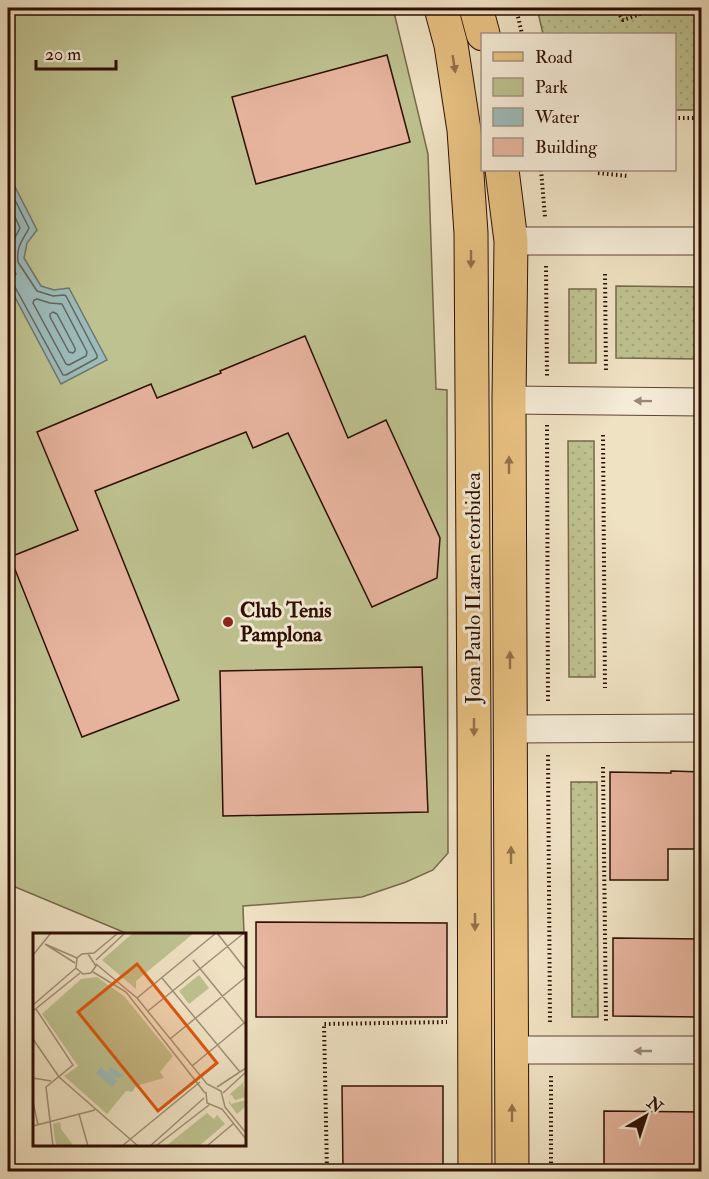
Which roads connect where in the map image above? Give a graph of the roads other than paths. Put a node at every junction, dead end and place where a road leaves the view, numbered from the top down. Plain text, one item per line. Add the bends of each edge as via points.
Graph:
1 (441, 8) edge
2 (476, 8) edge
3 (483, 33) edge
4 (502, 171) edge
5 (511, 241) junction
6 (702, 241) edge
7 (509, 400) junction
8 (702, 402) edge
9 (702, 728) edge
10 (511, 729) junction
11 (512, 1050) junction
12 (702, 1050) edge
13 (475, 1172) edge
14 (512, 1172) edge

1 -> 13 main road, Joan Paulo II.aren etorbidea via 464,130 471,233
2 - 3 main road
4 - 5 main road, Joan Paulo II.aren etorbidea
5 - 6 street
5 - 7 main road, Joan Paulo II.aren etorbidea
8 -> 7 street
10 -> 7 main road, Joan Paulo II.aren etorbidea
9 - 10 street
11 -> 10 main road, Joan Paulo II.aren etorbidea
12 -> 11 street
14 -> 11 main road, Joan Paulo II.aren etorbidea

